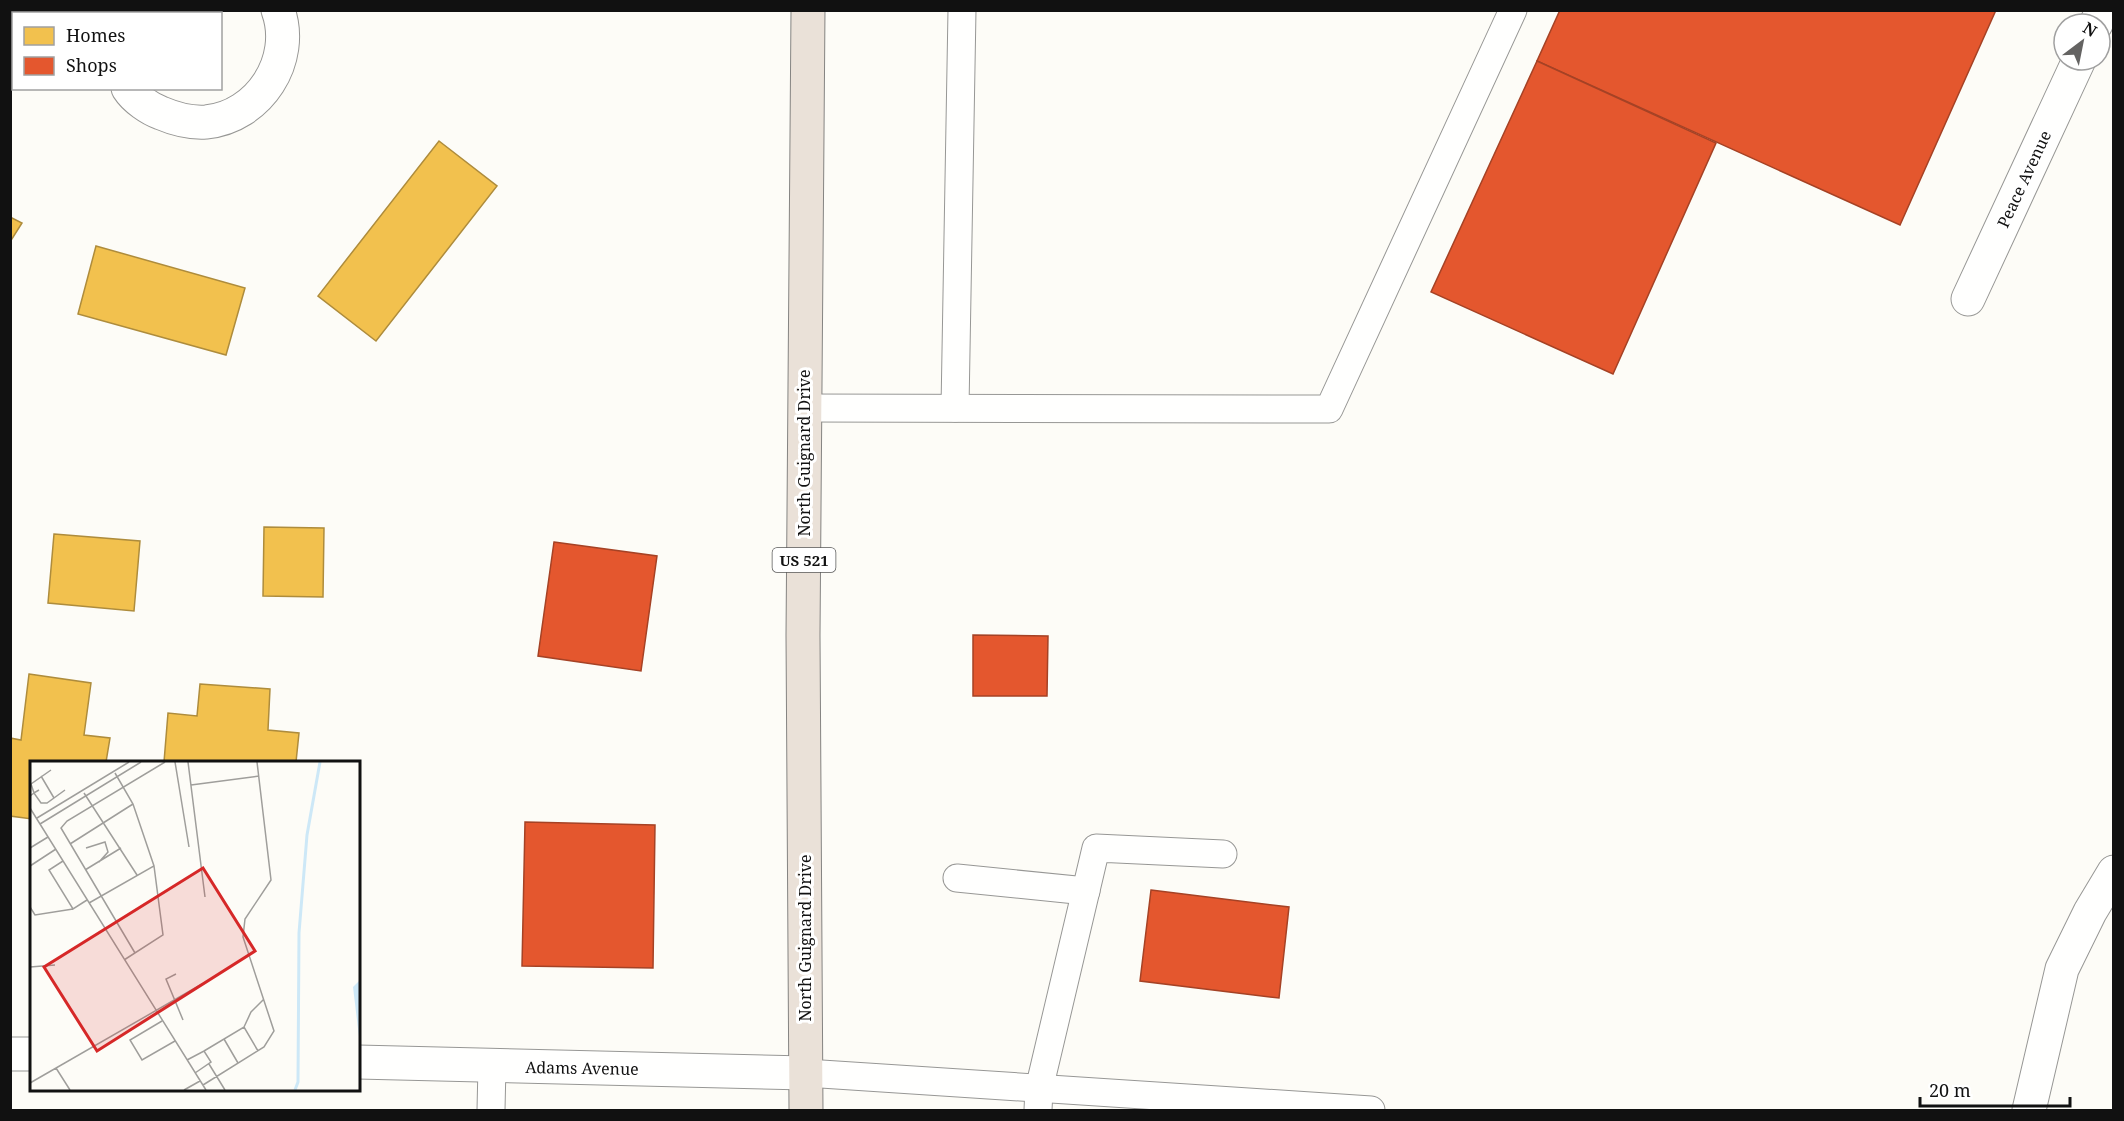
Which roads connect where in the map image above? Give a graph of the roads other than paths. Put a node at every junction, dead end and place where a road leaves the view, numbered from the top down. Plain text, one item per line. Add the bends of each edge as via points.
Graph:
1 (278, 10) edge
2 (808, 10) edge
3 (962, 10) edge
4 (1513, 10) edge
5 (2073, 72) edge
6 (130, 90) edge
7 (1968, 299) dead end
8 (805, 408) junction
9 (955, 408) junction
10 (1223, 854) dead end
11 (2114, 872) edge
12 (957, 878) dead end
13 (1086, 891) junction
14 (10, 1054) edge
15 (30, 1054) edge
16 (360, 1062) edge
17 (492, 1066) junction
18 (806, 1074) junction
19 (1039, 1100) edge
20 (491, 1110) edge
21 (806, 1110) edge
22 (1371, 1110) edge
23 (2029, 1110) edge

1 - 6 street via 282,51 273,77 256,100 233,115 206,122 178,120 152,110
2 - 8 highway, North Guignard Drive / US 521
3 - 9 lane
4 - 9 lane via 1329,409
5 - 7 street, Peace Avenue
8 - 9 lane
8 - 18 highway, North Guignard Drive / US 521
10 - 13 lane via 1096,848
11 - 23 street via 2062,969
12 - 13 lane
13 - 19 lane
14 - 15 street
16 - 17 street, Adams Avenue
17 - 18 street, Adams Avenue
17 - 20 lane
18 - 19 lane
18 - 21 highway, North Guignard Drive / US 521
19 - 22 lane

